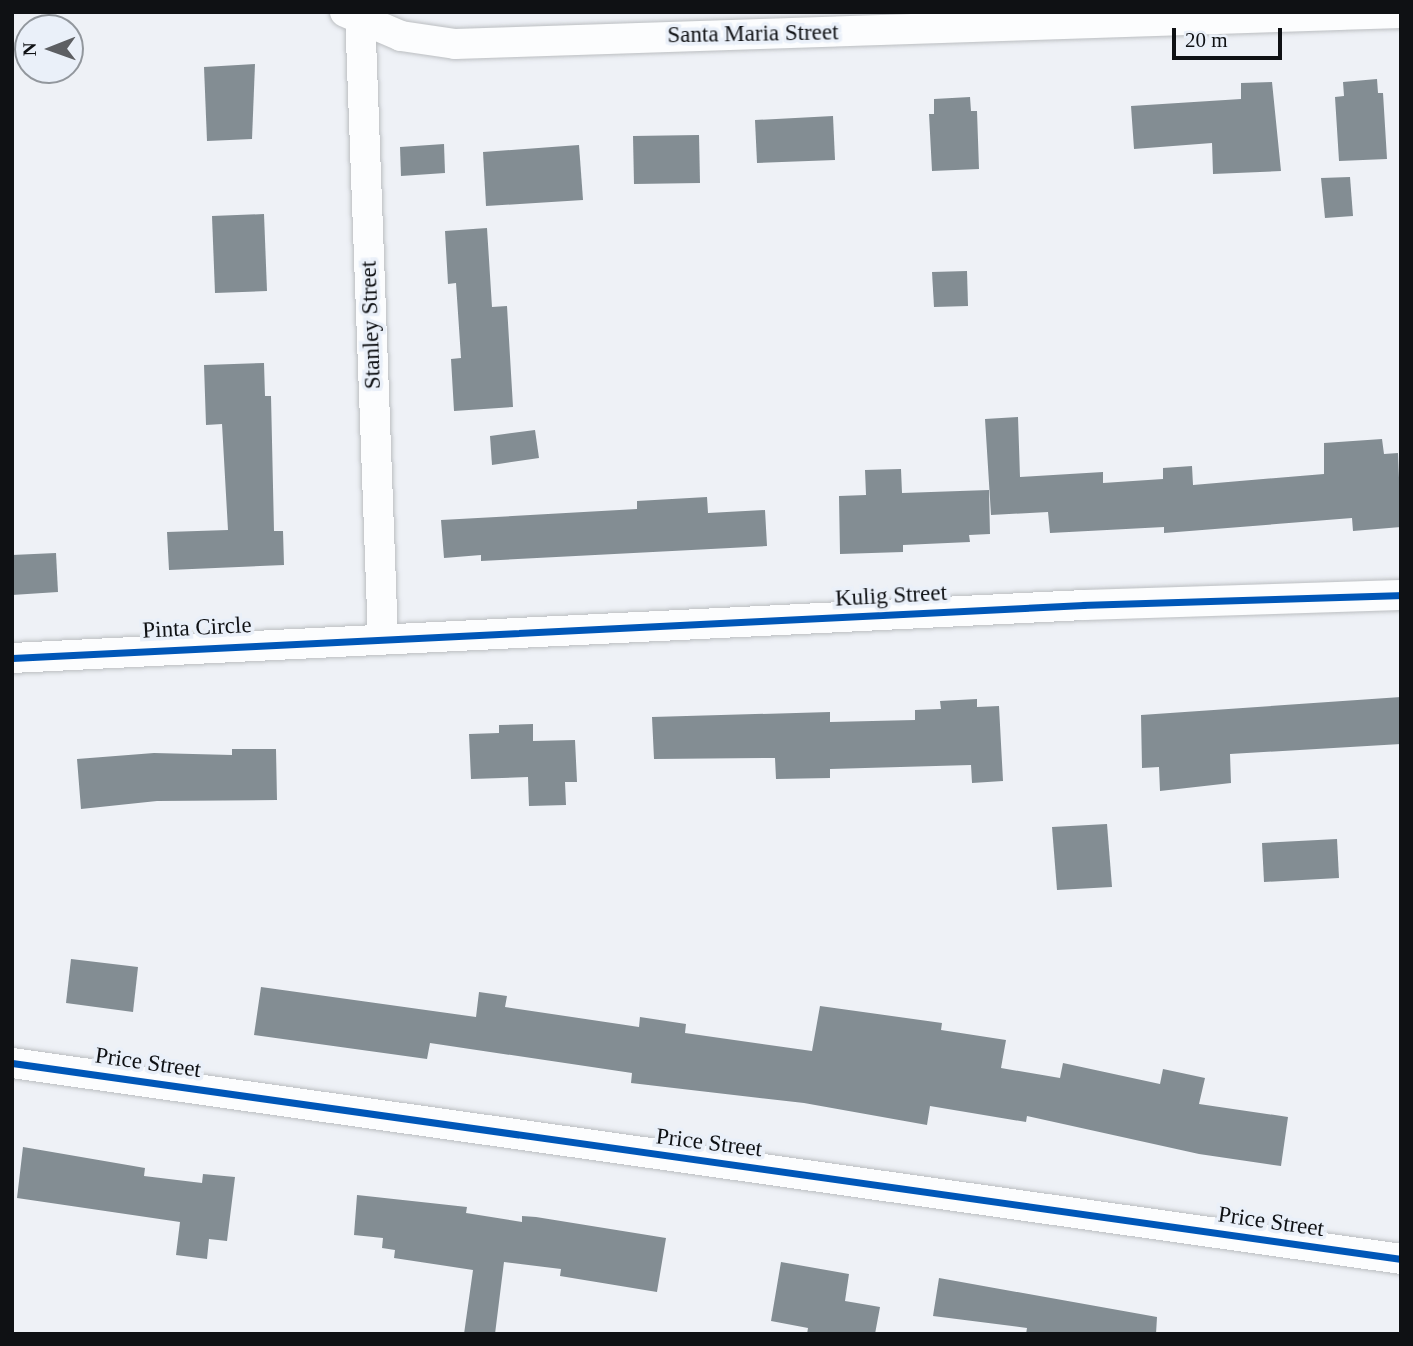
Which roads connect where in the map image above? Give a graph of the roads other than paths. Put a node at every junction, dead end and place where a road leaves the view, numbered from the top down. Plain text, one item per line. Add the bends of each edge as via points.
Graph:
1 (1401, 13) edge
2 (356, 14) edge
3 (1401, 594) edge
4 (383, 638) junction
5 (12, 658) edge
6 (12, 1063) edge
7 (1401, 1259) edge

1 - 2 street, Santa Maria Street via 455,44 401,36
2 - 4 street, Stanley Street
3 - 4 street, Kulig Street
4 - 5 street, Pinta Circle
6 - 7 street, Price Street

